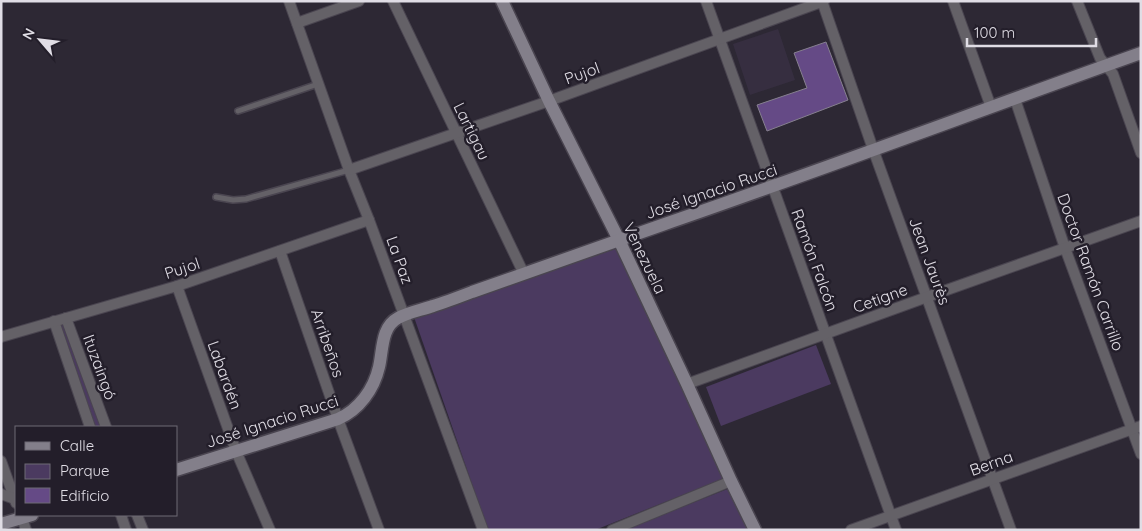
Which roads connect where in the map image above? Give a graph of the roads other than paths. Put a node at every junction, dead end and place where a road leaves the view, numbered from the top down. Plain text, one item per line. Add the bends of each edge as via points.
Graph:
1 (289, 1) edge
2 (359, 1) edge
3 (393, 1) edge
4 (502, 1) edge
5 (706, 1) edge
6 (953, 1) edge
7 (1078, 1) edge
8 (822, 2) edge
9 (297, 23) junction
10 (719, 38) junction
11 (1141, 54) edge
12 (1106, 66) junction
13 (319, 84) junction
14 (1015, 99) junction
15 (549, 100) junction
16 (991, 107) junction
17 (238, 111) dead end
18 (456, 133) junction
19 (873, 149) junction
20 (1141, 153) edge
21 (349, 170) junction
22 (772, 187) junction
23 (216, 197) dead end
24 (369, 220) junction
25 (1141, 221) edge
26 (619, 240) junction
27 (1065, 248) junction
28 (280, 251) junction
29 (524, 274) junction
30 (176, 286) junction
31 (927, 297) junction
32 (404, 315) junction
33 (66, 318) junction
34 (54, 321) junction
35 (826, 333) junction
36 (1, 337) edge
37 (687, 384) junction
38 (338, 419) junction
39 (90, 426) edge
40 (106, 426) edge
41 (1136, 427) edge
42 (236, 451) junction
43 (1141, 454) edge
44 (1, 461) edge
45 (178, 469) edge
46 (992, 478) junction
47 (731, 481) junction
48 (1, 494) edge
49 (15, 501) edge
50 (121, 516) edge
51 (138, 516) edge
52 (890, 516) junction
53 (26, 519) edge
54 (1, 524) edge
55 (126, 530) edge
56 (143, 530) edge
57 (270, 530) edge
58 (379, 530) edge
59 (483, 530) edge
60 (612, 530) edge
61 (755, 530) edge
62 (852, 530) edge
63 (896, 530) edge
64 (1011, 530) edge

1 - 9 street, La Paz
2 - 9 street
3 - 18 street, Lartigau
4 - 15 street, Venezuela
5 - 10 street, Ramón Falcón
6 - 16 street
7 - 12 street
8 - 10 street, Pujol
8 - 19 street, Jean Jaurès
9 - 13 street, La Paz
10 - 15 street, Pujol
10 - 22 street, Ramón Falcón
11 - 12 street, José Ignacio Rucci
12 - 14 street, José Ignacio Rucci
12 - 20 street via 1113,74
13 - 17 lane
13 - 21 street, La Paz
14 - 16 street, José Ignacio Rucci
14 - 27 street, Doctor Ramón Carrillo
15 - 18 street, Pujol
15 - 26 street, Venezuela
16 - 19 street, José Ignacio Rucci
18 - 21 street, Pujol
18 - 29 street, Lartigau
19 - 22 street, José Ignacio Rucci
19 - 31 street, Jean Jaurès
21 - 23 lane via 246,199
21 - 24 street, La Paz
22 - 26 street, José Ignacio Rucci
22 - 35 street, Ramón Falcón
24 - 28 street, Pujol
24 - 32 street, La Paz
25 - 27 street, Cetigne
26 - 29 street, José Ignacio Rucci
26 - 37 street, Venezuela
27 - 31 street, Cetigne
27 - 41 street, Doctor Ramón Carrillo
28 - 30 street, Pujol
28 - 38 street, Arribeños
29 - 32 street, José Ignacio Rucci
30 - 33 street, Pujol
30 - 42 street, Labardén
31 - 35 street, Cetigne
31 - 46 street, Jean Jaurès
32 - 38 street, José Ignacio Rucci via 388,327 379,369 368,392 354,410
32 - 59 street, La Paz
33 - 34 street, Pujol
33 - 40 street, Ituzaingó
34 - 36 street, Pujol
34 - 39 street, Ituzaingó
35 - 37 street, Cetigne
35 - 52 street, Ramón Falcón
37 - 47 street, Venezuela
38 - 42 street, José Ignacio Rucci
38 - 58 street, Arribeños
41 - 43 street, Doctor Ramón Carrillo
41 - 46 street, Berna
42 - 45 street, José Ignacio Rucci
42 - 57 street, Labardén
44 - 49 street
46 - 52 street, Berna
46 - 64 street, Jean Jaurès
47 - 60 street
47 - 61 street, Venezuela
48 - 49 street
50 - 55 street
51 - 56 street
52 - 62 street, Berna
52 - 63 street, Ramón Falcón
53 - 54 street

